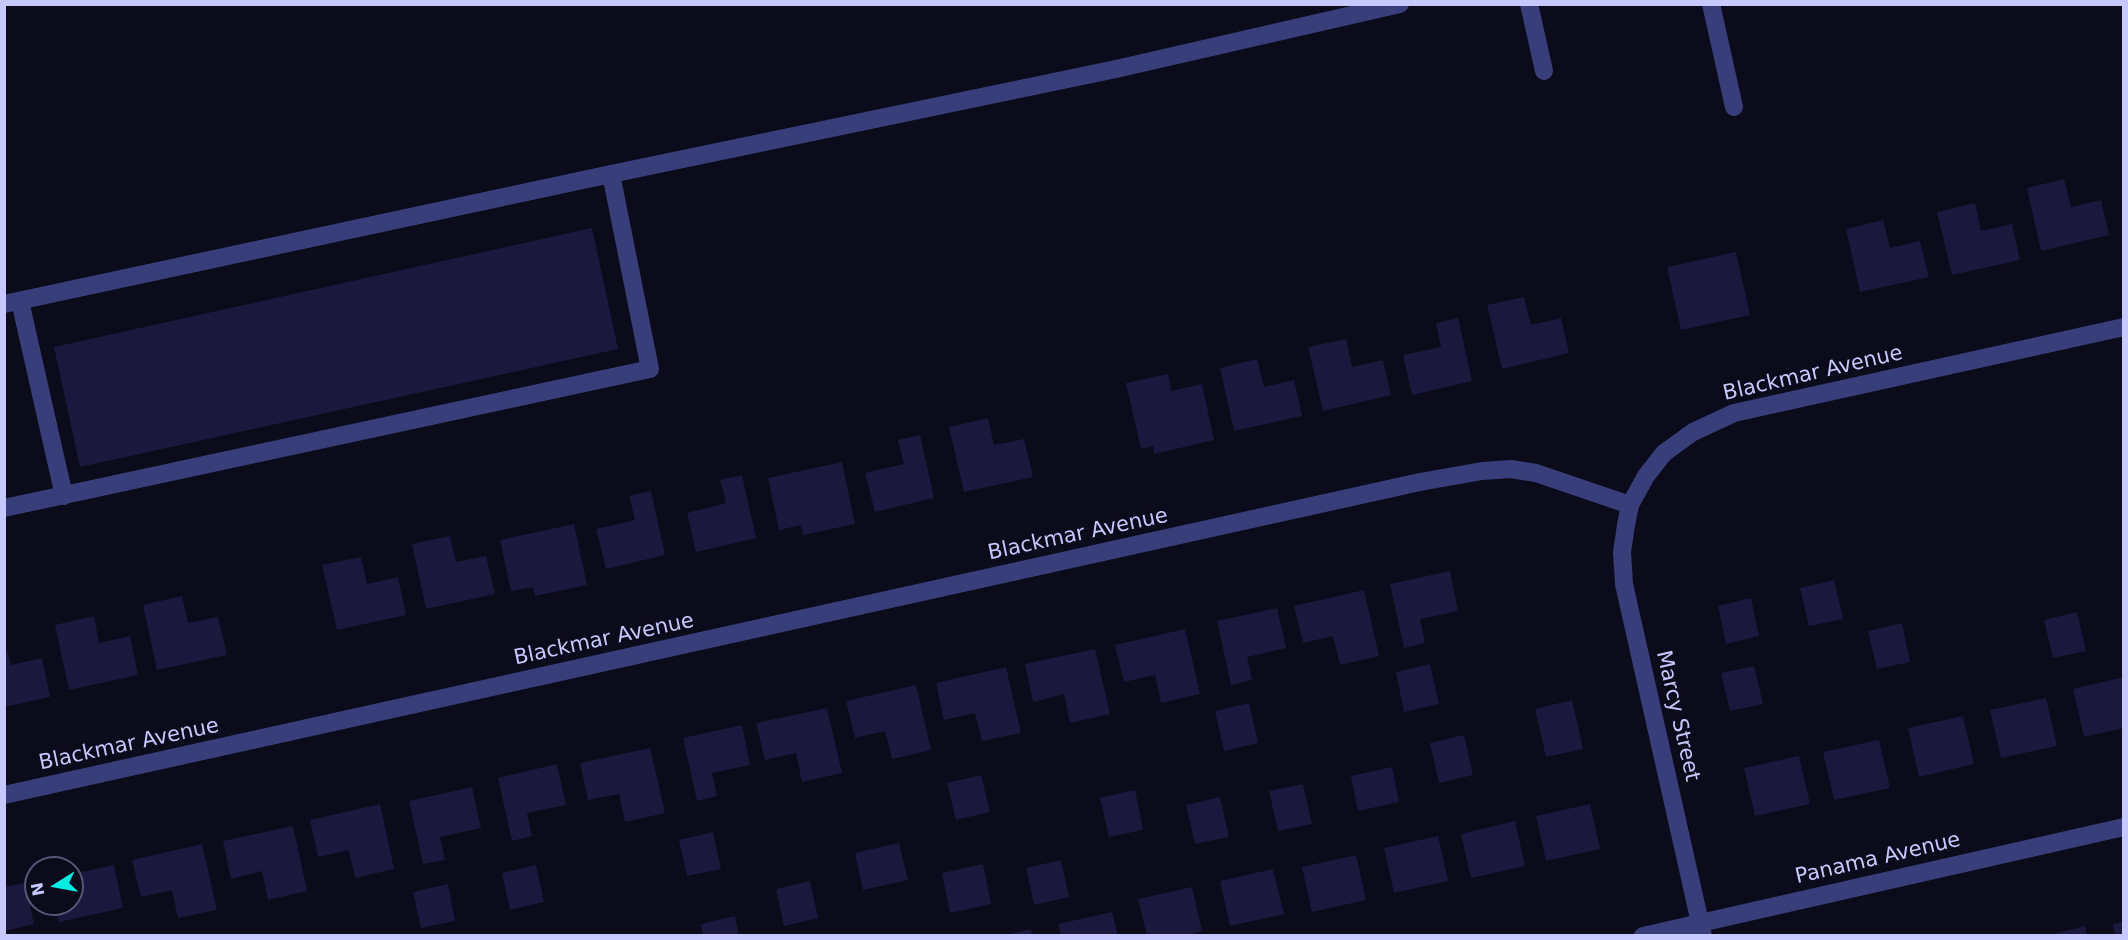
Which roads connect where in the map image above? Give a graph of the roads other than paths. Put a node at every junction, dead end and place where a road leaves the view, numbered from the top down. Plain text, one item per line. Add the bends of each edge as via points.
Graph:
1 (1400, 4) edge
2 (1529, 4) edge
3 (1711, 4) edge
4 (1544, 71) dead end
5 (1734, 107) dead end
6 (611, 174) junction
7 (12, 303) edge
8 (2124, 327) edge
9 (64, 496) junction
10 (1630, 506) junction
11 (4, 508) edge
12 (4, 795) edge
13 (2124, 827) edge
14 (1701, 929) edge
15 (1643, 936) edge

1 - 6 street via 1116,69
2 - 4 street
3 - 5 street
6 - 7 street
6 - 9 street via 650,369
7 - 9 street
8 - 10 street, Blackmar Avenue via 1734,413 1694,432 1664,453
9 - 11 street
10 - 12 street, Blackmar Avenue via 1536,473 1511,469 1472,473
10 - 14 street, Marcy Street via 1622,552 1624,584
13 - 14 street, Panama Avenue
14 - 15 street, Panama Avenue

